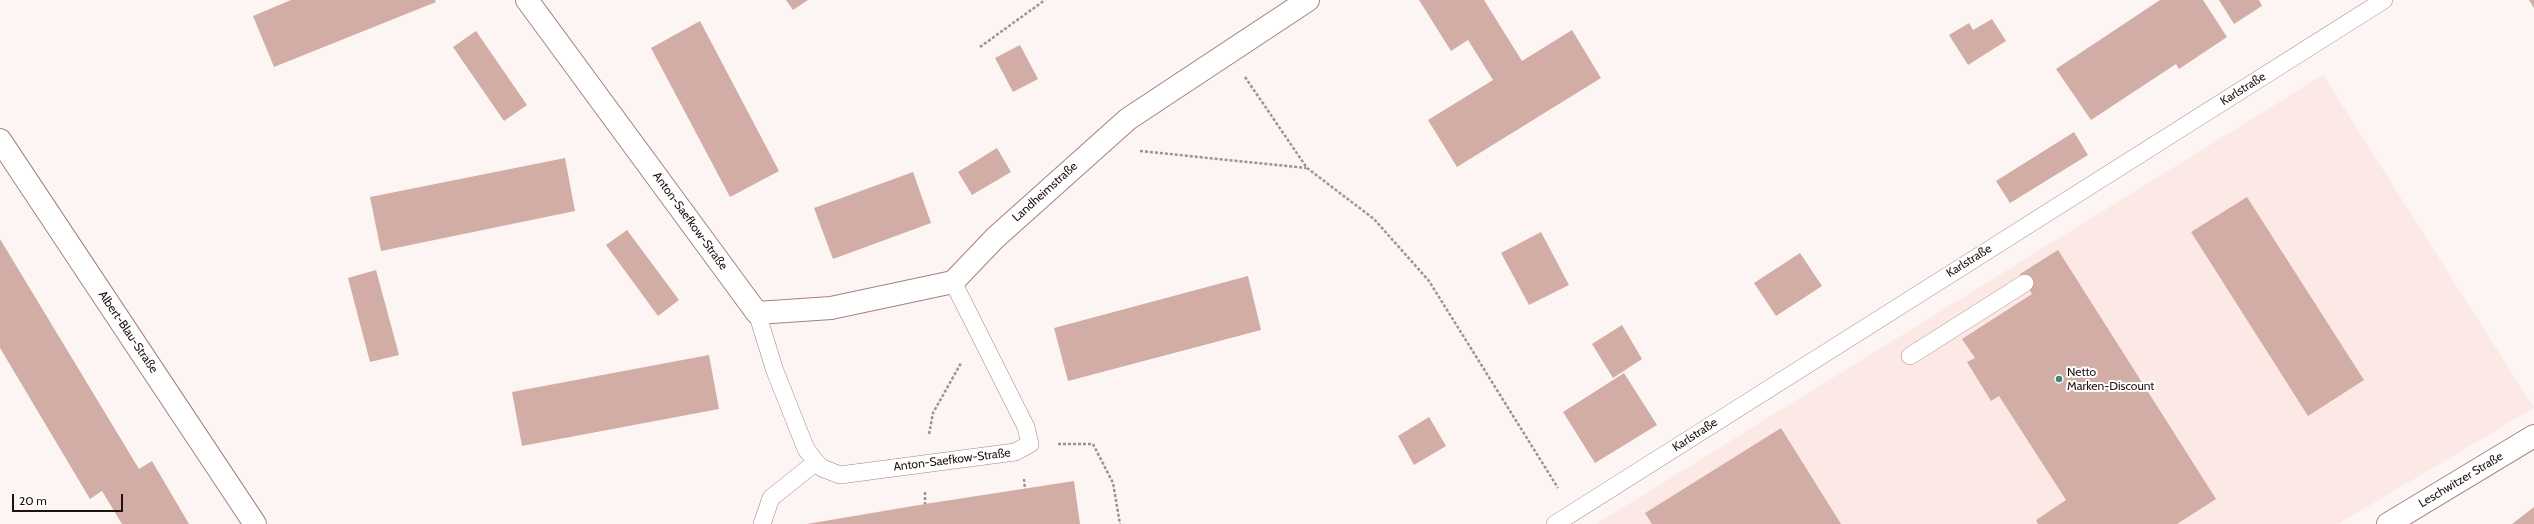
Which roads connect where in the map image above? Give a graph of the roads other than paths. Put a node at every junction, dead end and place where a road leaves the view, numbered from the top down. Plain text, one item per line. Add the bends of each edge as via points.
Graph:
1 (527, 0) edge
2 (1308, 0) edge
3 (2384, 0) edge
4 (0, 140) edge
5 (953, 282) junction
6 (2025, 283) dead end
7 (757, 312) junction
8 (1910, 356) dead end
9 (2534, 436) edge
10 (816, 462) junction
11 (255, 524) edge
12 (762, 524) edge
13 (1555, 524) edge
14 (2388, 524) edge

1 - 7 street, Anton-Saefkow-Straße
2 - 5 street, Landheimstraße via 1128,119 994,238
3 - 13 lane, Karlstraße
4 - 11 street, Albert-Blau-Straße
5 - 7 street via 831,308
5 - 10 lane, Anton-Saefkow-Straße via 1026,427 1030,444 1015,452 840,474 822,468
6 - 8 lane
7 - 10 lane, Anton-Saefkow-Straße via 775,372 806,449
9 - 14 street, Leschwitzer Straße
10 - 12 lane via 771,498

